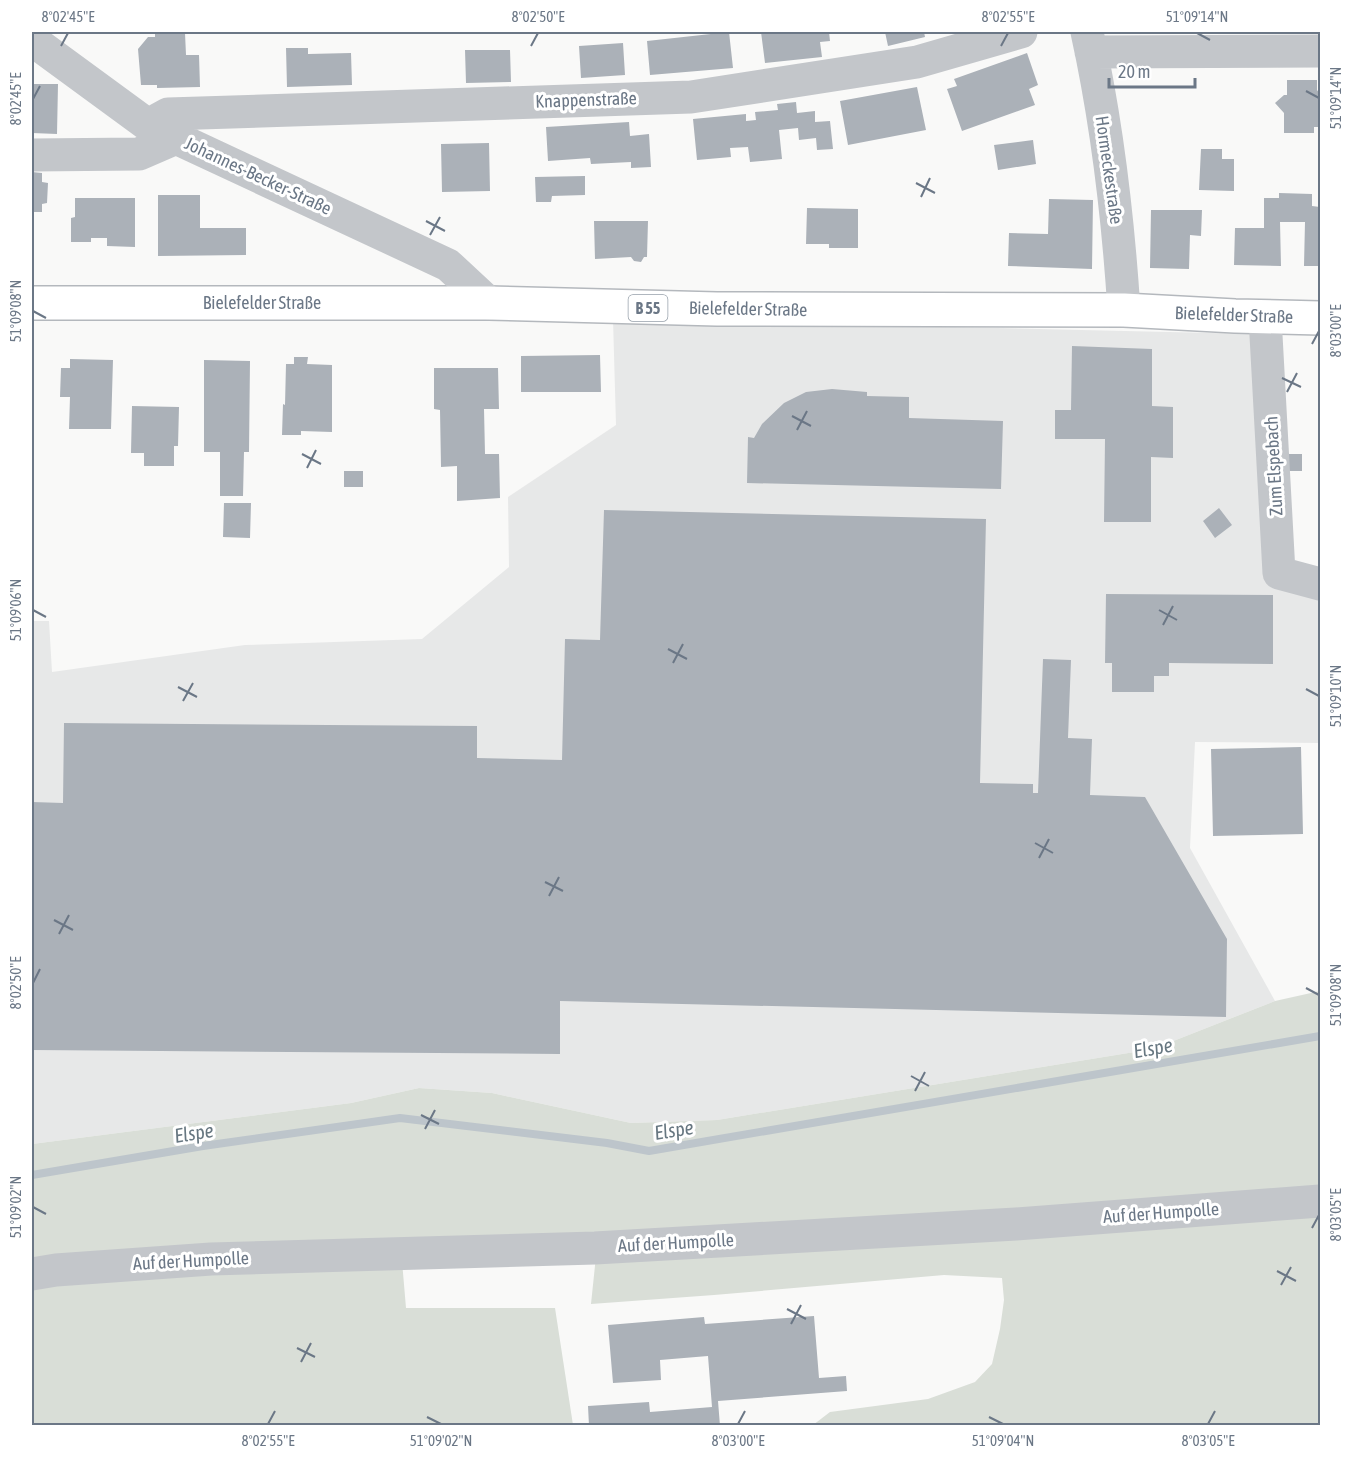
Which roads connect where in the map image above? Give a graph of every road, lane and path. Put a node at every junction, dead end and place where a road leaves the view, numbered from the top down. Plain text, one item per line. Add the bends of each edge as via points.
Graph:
1 (1020, 32) edge
2 (32, 40) edge
3 (1089, 42) edge
4 (1320, 51) edge
5 (162, 132) junction
6 (32, 155) edge
7 (32, 303) edge
8 (489, 303) junction
9 (1124, 310) junction
10 (1265, 317) junction
11 (1320, 318) edge
12 (1320, 584) edge
13 (1320, 1201) edge
14 (32, 1274) edge

1 - 5 street, Knappenstraße via 917,62 691,97 168,114
2 - 5 street, Johannes-Becker-Straße
3 - 4 street
3 - 9 street, Hormeckestraße via 1112,184
5 - 6 street, Knappenstraße via 139,154
5 - 8 street, Johannes-Becker-Straße via 447,264
7 - 8 main road, Bielefelder Straße / B 55
8 - 9 main road, Bielefelder Straße / B 55 via 729,310
9 - 10 main road, Bielefelder Straße / B 55
10 - 11 main road, Bielefelder Straße / B 55
10 - 12 street, Zum Elspebach via 1280,573
13 - 14 street, Auf der Humpolle via 1016,1224 642,1245 211,1259

